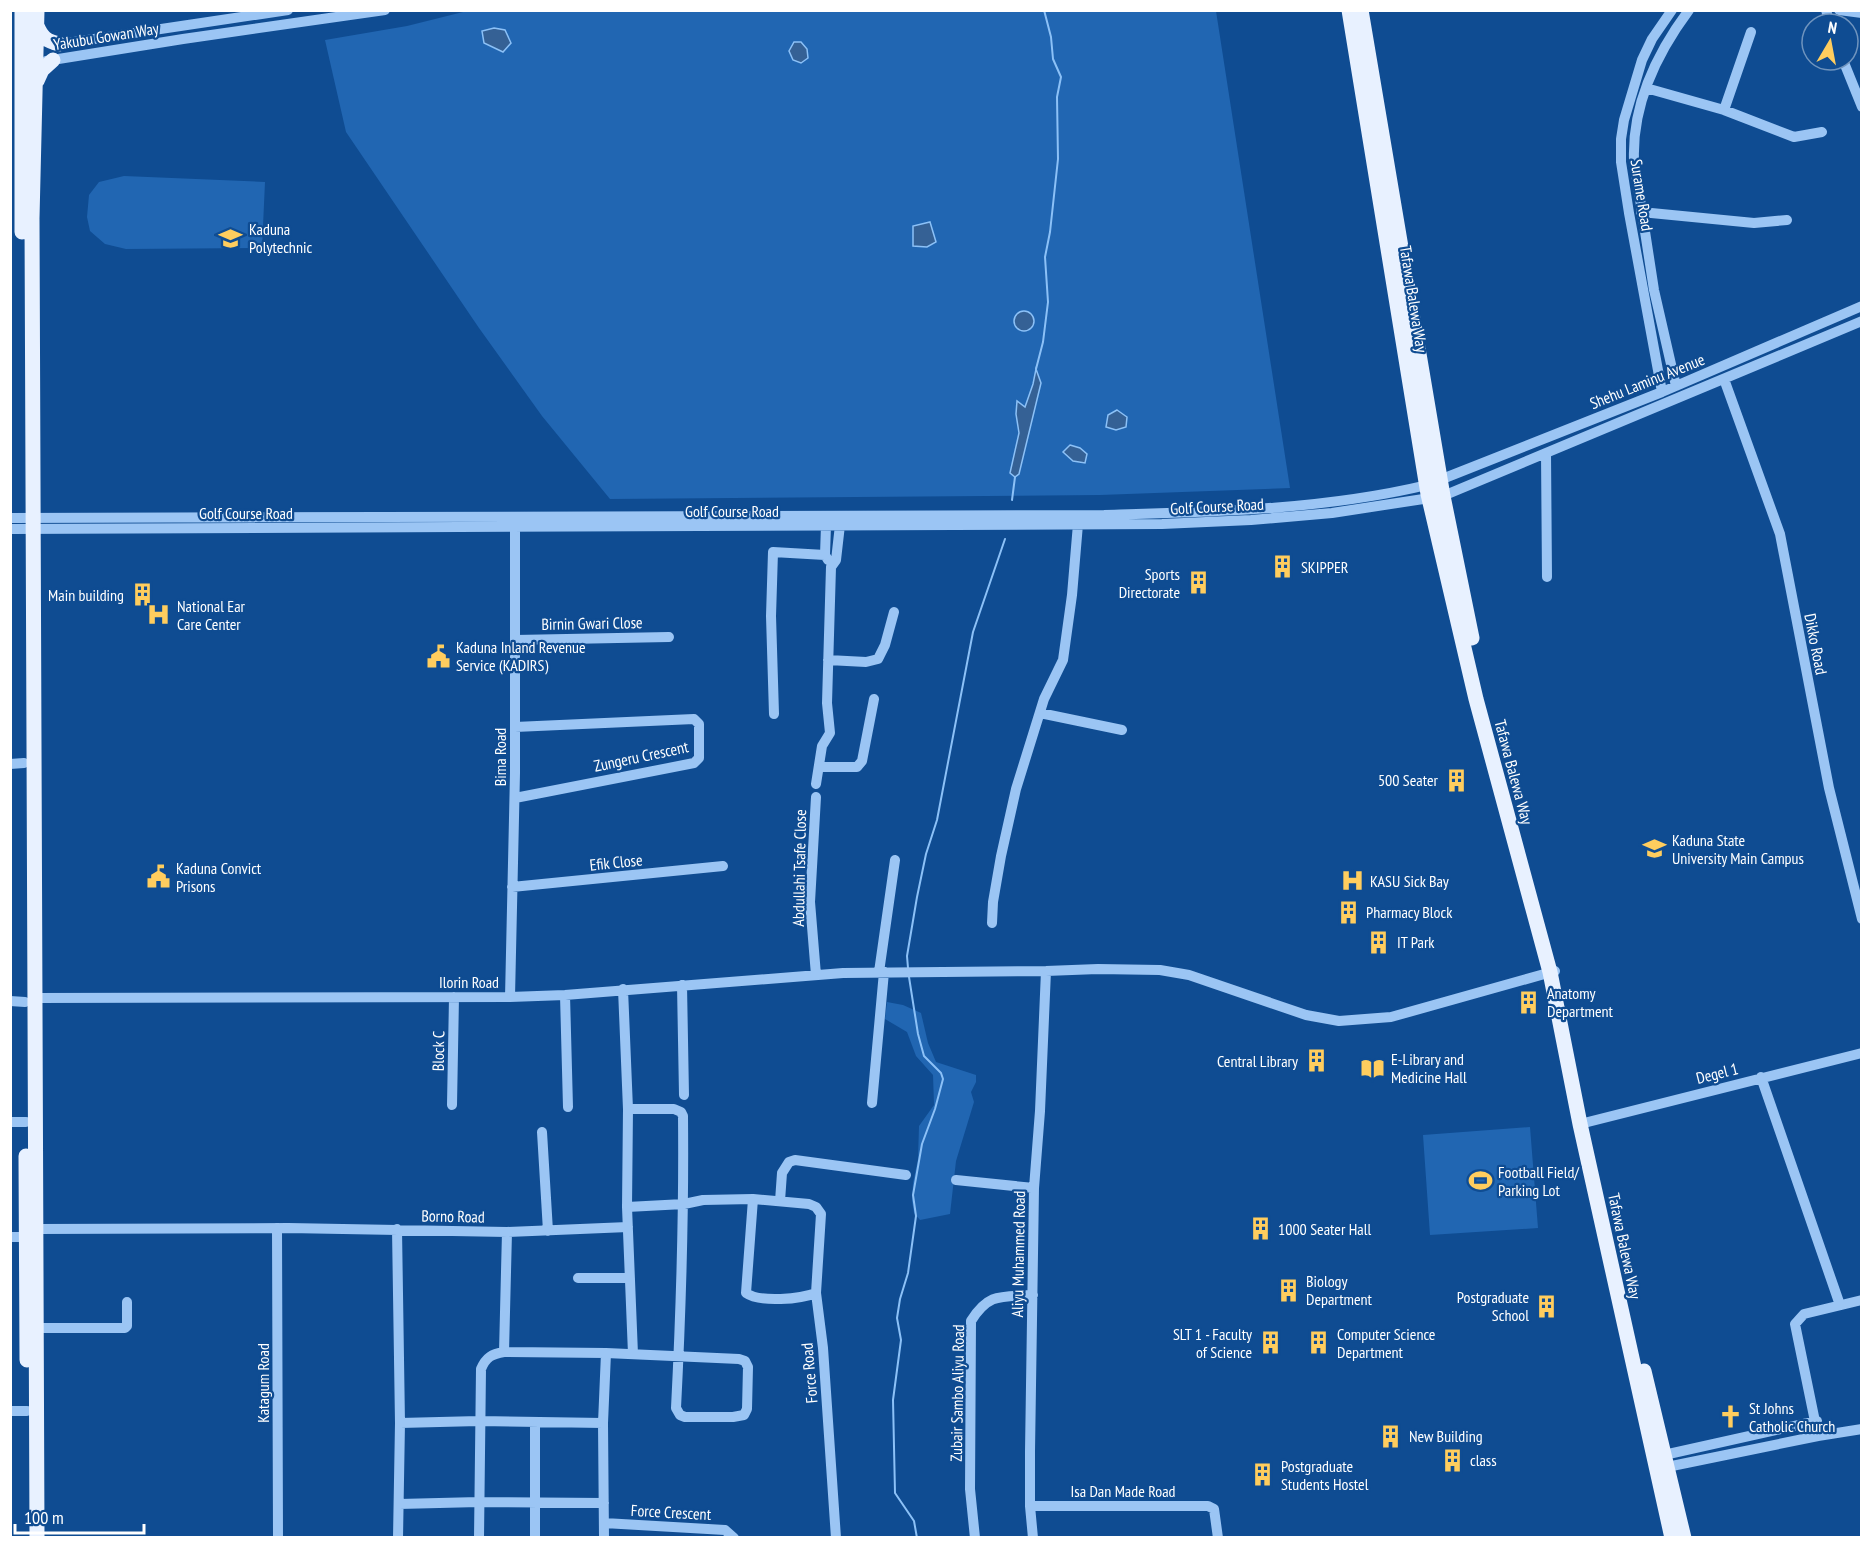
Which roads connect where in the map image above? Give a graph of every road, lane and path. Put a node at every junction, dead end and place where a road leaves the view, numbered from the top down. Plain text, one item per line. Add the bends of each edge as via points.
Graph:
1 (22, 10) edge
2 (37, 10) edge
3 (288, 10) edge
4 (385, 10) edge
5 (1349, 10) edge
6 (1361, 10) edge
7 (1672, 10) edge
8 (1689, 10) edge
9 (1839, 10) edge
10 (362, 12) edge
11 (1862, 13) edge
12 (29, 26) junction
13 (1751, 32) dead end
14 (59, 44) junction
15 (37, 47) junction
16 (14, 48) edge
17 (53, 60) junction
18 (37, 63) junction
19 (1848, 72) edge
20 (20, 75) edge
21 (1646, 88) junction
22 (1862, 108) edge
23 (1724, 110) junction
24 (1822, 132) dead end
25 (1641, 212) junction
26 (1787, 220) dead end
27 (1862, 306) edge
28 (1862, 321) edge
29 (1724, 379) junction
30 (1676, 386) junction
31 (1662, 392) junction
32 (1546, 453) junction
33 (1435, 490) junction
34 (1162, 518) junction
35 (515, 522) junction
36 (22, 523) edge
37 (1078, 524) junction
38 (826, 525) junction
39 (840, 525) junction
40 (825, 555) junction
41 (831, 567) junction
42 (1547, 577) dead end
43 (894, 612) dead end
44 (669, 636) dead end
45 (515, 640) junction
46 (828, 660) junction
47 (874, 699) dead end
48 (1040, 713) junction
49 (774, 714) dead end
50 (515, 727) junction
51 (1122, 729) dead end
52 (17, 764) edge
53 (819, 766) junction
54 (816, 784) dead end
55 (816, 797) dead end
56 (515, 798) junction
57 (895, 860) dead end
58 (723, 866) dead end
59 (512, 887) junction
60 (1862, 919) edge
61 (992, 923) dead end
62 (1046, 971) junction
63 (1553, 971) junction
64 (882, 972) junction
65 (816, 975) junction
66 (682, 985) junction
67 (623, 989) junction
68 (565, 995) junction
69 (510, 997) junction
70 (454, 998) junction
71 (24, 1000) edge
72 (1862, 1053) edge
73 (1761, 1077) junction
74 (684, 1095) dead end
75 (872, 1102) dead end
76 (452, 1105) dead end
77 (568, 1107) dead end
78 (628, 1109) junction
79 (18, 1122) edge
80 (1583, 1123) junction
81 (542, 1132) dead end
82 (906, 1175) dead end
83 (956, 1179) dead end
84 (1034, 1188) junction
85 (753, 1199) junction
86 (780, 1201) junction
87 (684, 1204) junction
88 (627, 1207) junction
89 (628, 1227) junction
90 (277, 1228) junction
91 (397, 1229) junction
92 (548, 1231) junction
93 (507, 1232) junction
94 (24, 1234) edge
95 (578, 1278) dead end
96 (630, 1278) junction
97 (816, 1293) junction
98 (1033, 1295) junction
99 (1862, 1300) edge
100 (127, 1302) dead end
101 (1840, 1305) junction
102 (37, 1328) junction
103 (504, 1352) junction
104 (606, 1353) junction
105 (633, 1354) junction
106 (679, 1358) junction
107 (10, 1411) edge
108 (27, 1411) junction
109 (479, 1421) junction
110 (1817, 1421) junction
111 (400, 1423) junction
112 (535, 1423) junction
113 (603, 1423) junction
114 (1862, 1429) edge
115 (1818, 1436) junction
116 (1666, 1461) junction
117 (479, 1502) junction
118 (604, 1503) junction
119 (399, 1504) junction
120 (534, 1504) junction
121 (1030, 1506) junction
122 (604, 1523) junction
123 (29, 1538) edge
124 (37, 1538) edge
125 (278, 1538) edge
126 (398, 1538) edge
127 (479, 1538) edge
128 (535, 1538) edge
129 (604, 1538) edge
130 (734, 1538) edge
131 (836, 1538) edge
132 (975, 1538) edge
133 (1033, 1538) edge
134 (1218, 1538) edge
135 (1672, 1538) edge
136 (1684, 1538) edge

1 - 12 main road
2 - 12 main road
3 - 14 street, Yakubu Gowan Way
4 - 10 street, Yakubu Gowan Way
5 - 33 main road, Tafawa Balewa Way
6 - 33 main road, Tafawa Balewa Way
7 - 31 street, Surame Road via 1642,60 1621,139 1629,213
8 - 21 street, Surame Road via 1665,44
9 - 11 street
10 - 17 street, Yakubu Gowan Way
12 - 14 main road
12 - 15 main road
12 - 16 main road
13 - 23 street
14 - 15 street, Yakubu Gowan Way
15 - 16 street, Yakubu Gowan Way
15 - 18 main road
16 - 20 main road
17 - 18 street, Yakubu Gowan Way
17 - 20 main road via 42,70
18 - 20 main road
19 - 22 street
20 - 36 main road via 32,218
21 - 23 street
21 - 25 street, Surame Road via 1633,142
23 - 24 street via 1794,137
25 - 26 street via 1754,223
25 - 30 street, Surame Road
27 - 30 street, Shehu Laminu Avenue
28 - 29 street, Shehu Laminu Avenue
29 - 32 street, Shehu Laminu Avenue
29 - 60 street, Dikko Road via 1780,534 1829,788
30 - 31 street, Shehu Laminu Avenue
31 - 33 street, Shehu Laminu Avenue
32 - 33 street, Shehu Laminu Avenue
32 - 42 street
33 - 34 street, Golf Course Road
33 - 63 main road, Tafawa Balewa Way via 1476,699
34 - 35 street, Golf Course Road
34 - 37 street, Golf Course Road
35 - 36 street, Golf Course Road
35 - 38 street, Golf Course Road
35 - 45 street, Bima Road
36 - 52 main road
36 - 71 main road
37 - 39 street, Golf Course Road
37 - 48 street via 1063,660
38 - 39 street, Golf Course Road
38 - 40 street
39 - 41 street via 836,560
40 - 41 street
40 - 49 street via 773,552
41 - 46 street
43 - 46 street via 878,659
44 - 45 street, Birnin Gwari Close
45 - 50 street, Bima Road
46 - 53 street via 830,733 822,746
47 - 53 street via 862,761 857,767
48 - 51 street
48 - 61 street via 1016,789
50 - 56 street, Bima Road
50 - 56 street, Zungeru Crescent via 694,720 699,724 699,758 694,763
52 - 71 main road
53 - 54 street
55 - 65 street, Abdullahi Tsafe Close via 810,902
56 - 59 street, Bima Road
57 - 64 street
58 - 59 street, Efik Close
59 - 69 street, Bima Road
62 - 63 street, Ilorin Road via 1160,970 1189,975 1306,1015 1339,1021 1391,1017
62 - 64 street, Ilorin Road
62 - 84 street, Aliyu Muhammed Road
63 - 80 main road, Tafawa Balewa Way
64 - 65 street, Ilorin Road
64 - 75 street
65 - 66 street, Ilorin Road
66 - 67 street, Ilorin Road
66 - 74 street
67 - 68 street, Ilorin Road
67 - 78 street
68 - 69 street, Ilorin Road
68 - 77 street
69 - 70 street, Ilorin Road
70 - 71 street, Ilorin Road
70 - 76 street, Block C
71 - 79 main road
71 - 94 main road
72 - 73 street, Degel 1
73 - 80 street, Degel 1
73 - 101 street
78 - 87 street via 681,1112
78 - 88 street
79 - 94 main road
80 - 116 main road, Tafawa Balewa Way
80 - 135 main road, Tafawa Balewa Way
81 - 92 street
82 - 86 street via 795,1160 782,1173
83 - 84 street
84 - 98 street, Aliyu Muhammed Road
85 - 86 street
85 - 87 street
85 - 97 street via 746,1293 760,1299 807,1297
86 - 97 street, Force Road via 810,1203 821,1214
87 - 88 street
87 - 106 street
88 - 89 street
89 - 92 street, Borno Road
89 - 96 street
90 - 91 street, Borno Road
90 - 94 street, Borno Road
90 - 125 street, Katagum Road
91 - 93 street, Borno Road
91 - 111 street
92 - 93 street, Borno Road
93 - 103 street
94 - 102 main road
94 - 108 main road
95 - 96 street
96 - 105 street
97 - 131 street, Force Road
98 - 121 street, Aliyu Muhammed Road
98 - 132 street, Zubair Sambo Aliyu Road via 994,1297 980,1306 971,1321 970,1489
99 - 101 street
100 - 102 street via 125,1328
101 - 110 street via 1804,1314 1795,1324
102 - 124 main road
103 - 104 street
103 - 109 street via 485,1359 481,1369
104 - 105 street
104 - 113 street
105 - 106 street
106 - 106 street via 745,1361 748,1367 744,1415 680,1415 676,1408
107 - 108 street
108 - 123 main road
109 - 111 street
109 - 112 street
109 - 117 street
110 - 115 street
110 - 116 street
111 - 119 street
112 - 113 street
112 - 120 street
113 - 118 street
114 - 115 street
115 - 116 street
116 - 136 main road, Tafawa Balewa Way
117 - 119 street
117 - 120 street
117 - 127 street
118 - 120 street
118 - 122 street
119 - 126 street
120 - 128 street
121 - 133 street, Aliyu Muhammed Road
121 - 134 street, Isa Dan Made Road via 1208,1506 1214,1509
122 - 129 street
122 - 130 street, Force Crescent via 725,1530

